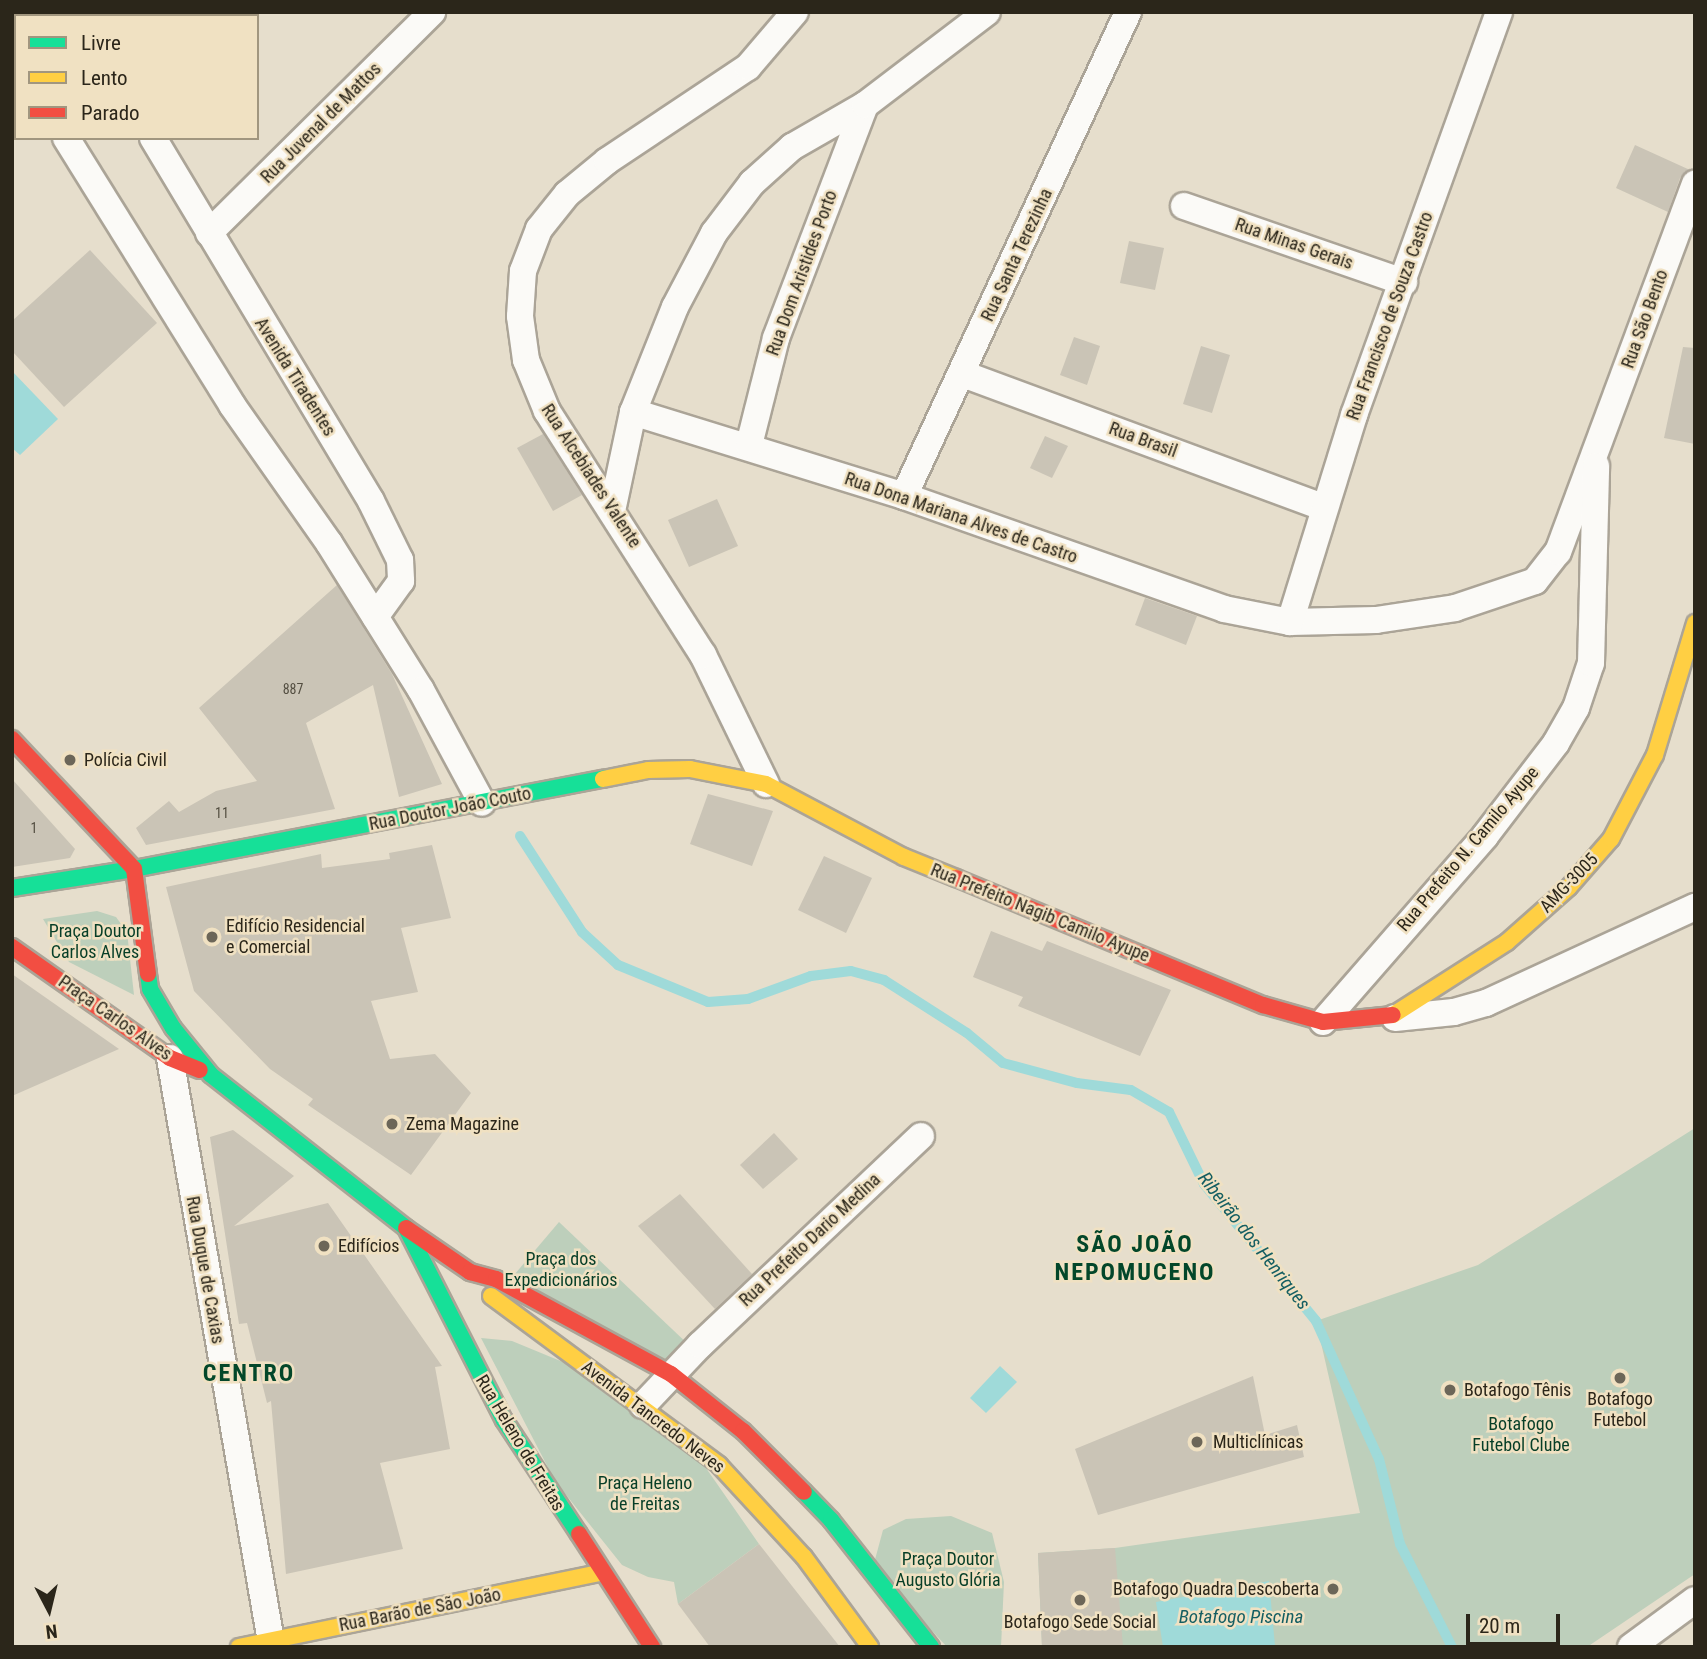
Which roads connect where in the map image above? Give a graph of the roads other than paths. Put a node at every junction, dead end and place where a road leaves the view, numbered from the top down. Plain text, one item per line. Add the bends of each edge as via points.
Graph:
1 (432, 12) edge
2 (795, 12) edge
3 (987, 12) edge
4 (1128, 12) edge
5 (1499, 12) edge
6 (865, 104) junction
7 (67, 140) edge
8 (154, 140) edge
9 (1695, 184) edge
10 (1184, 206) dead end
11 (209, 233) junction
12 (1404, 282) junction
13 (963, 374) junction
14 (633, 412) junction
15 (749, 445) junction
16 (1595, 453) junction
17 (904, 496) junction
18 (1323, 507) junction
19 (612, 511) junction
20 (375, 617) junction
21 (1290, 622) junction
22 (1695, 624) edge
23 (12, 739) edge
24 (766, 784) junction
25 (482, 803) junction
26 (134, 869) junction
27 (12, 888) edge
28 (1695, 908) edge
29 (12, 947) edge
30 (1389, 1018) junction
31 (1323, 1021) junction
32 (170, 1058) junction
33 (211, 1075) junction
34 (921, 1136) dead end
35 (406, 1228) junction
36 (470, 1272) junction
37 (671, 1374) junction
38 (643, 1405) junction
39 (601, 1573) junction
40 (1695, 1600) edge
41 (272, 1643) edge
42 (239, 1647) edge
43 (652, 1647) edge
44 (870, 1647) edge
45 (931, 1647) edge
46 (1631, 1647) edge

1 - 11 street, Rua Juvenal de Mattos
2 - 19 street, Rua Alcebiades Valente via 748,67 567,194 539,229 523,271 520,316 526,360 547,411
3 - 6 street
4 - 13 street, Rua Santa Terezinha
5 - 12 street, Rua Francisco de Souza Castro
6 - 14 street via 792,147 752,183 714,233 676,307
6 - 15 street, Rua Dom Aristides Porto via 775,338
7 - 20 street via 232,404
8 - 11 street, Avenida Tiradentes
9 - 16 street, Rua São Bento
10 - 12 street, Rua Minas Gerais
11 - 20 street, Avenida Tiradentes via 371,501 400,561 401,581
12 - 18 street, Rua Francisco de Souza Castro
13 - 17 street, Rua Santa Terezinha
13 - 18 street, Rua Brasil
14 - 15 street, Rua Dona Mariana Alves de Castro
14 - 19 street
15 - 17 street, Rua Dona Mariana Alves de Castro
16 - 21 street, Rua São Bento via 1558,552 1535,581 1455,608 1376,620
16 - 31 street, Rua Prefeito N. Camilo Ayupe via 1591,663 1576,708 1556,743 1485,836
17 - 21 street, Rua Dona Mariana Alves de Castro via 1224,609
18 - 21 street, Rua Francisco de Souza Castro
19 - 24 street, Rua Alcebiades Valente via 703,655
20 - 25 street
22 - 30 main road, AMG-3005 via 1655,755 1611,839 1569,887 1507,942
23 - 26 main road
24 - 25 main road, Rua Doutor João Couto via 690,769 648,770
24 - 31 main road, Rua Prefeito Nagib Camilo Ayupe via 904,857 1263,1005
25 - 26 main road, Rua Doutor João Couto
26 - 27 main road
26 - 33 main road, Praça Carlos Alves via 150,989 173,1028
28 - 30 street via 1486,1003 1454,1012
29 - 32 main road, Praça Carlos Alves
30 - 31 main road
32 - 33 main road, Praça Carlos Alves
32 - 41 street, Rua Duque de Caxias
33 - 35 main road, Avenida Tancredo Neves
34 - 37 street, Rua Prefeito Dario Medina
35 - 36 main road, Avenida Tancredo Neves
35 - 39 main road, Rua Heleno de Freitas via 504,1420
36 - 37 main road, Avenida Tancredo Neves via 496,1279
36 - 38 main road, Avenida Tancredo Neves via 485,1292 530,1328
37 - 38 street, Rua Prefeito Dario Medina
37 - 45 main road, Avenida Tancredo Neves via 743,1431 831,1520
38 - 44 main road, Avenida Tancredo Neves via 719,1465 769,1515
39 - 41 main road, Rua Barão de São João
39 - 43 main road, Rua Heleno de Freitas
40 - 46 street
41 - 42 main road, Rua Barão de São João

